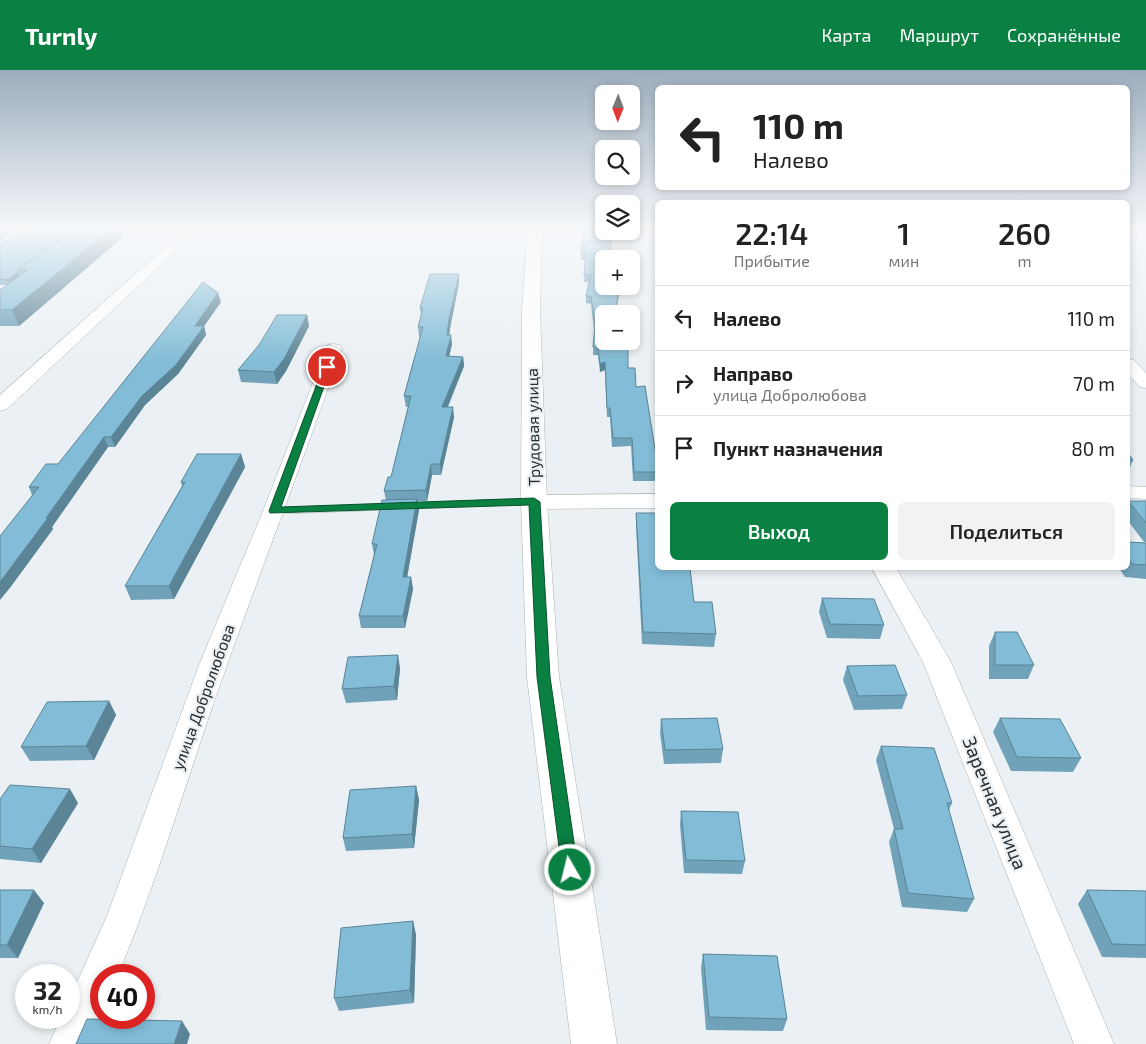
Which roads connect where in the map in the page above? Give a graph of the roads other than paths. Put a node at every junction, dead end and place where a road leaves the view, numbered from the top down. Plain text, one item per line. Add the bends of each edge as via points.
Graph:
1 (144, 272) edge
2 (533, 272) edge
3 (334, 349) dead end
4 (1130, 366) edge
5 (1146, 383) edge
6 (0, 405) edge
7 (1130, 492) edge
8 (1146, 493) edge
9 (655, 501) edge
10 (534, 502) junction
11 (274, 511) junction
12 (885, 570) edge
13 (69, 1044) edge
14 (594, 1044) edge
15 (1094, 1044) edge

1 - 6 street
2 - 10 street, Трудовая улица
3 - 11 street, улица Добролюбова
4 - 5 street
7 - 8 street
9 - 10 street
10 - 11 lane
10 - 14 street, Трудовая улица via 543,677
11 - 13 street, улица Добролюбова via 213,665 124,918
12 - 15 street, Заречная улица via 937,662

